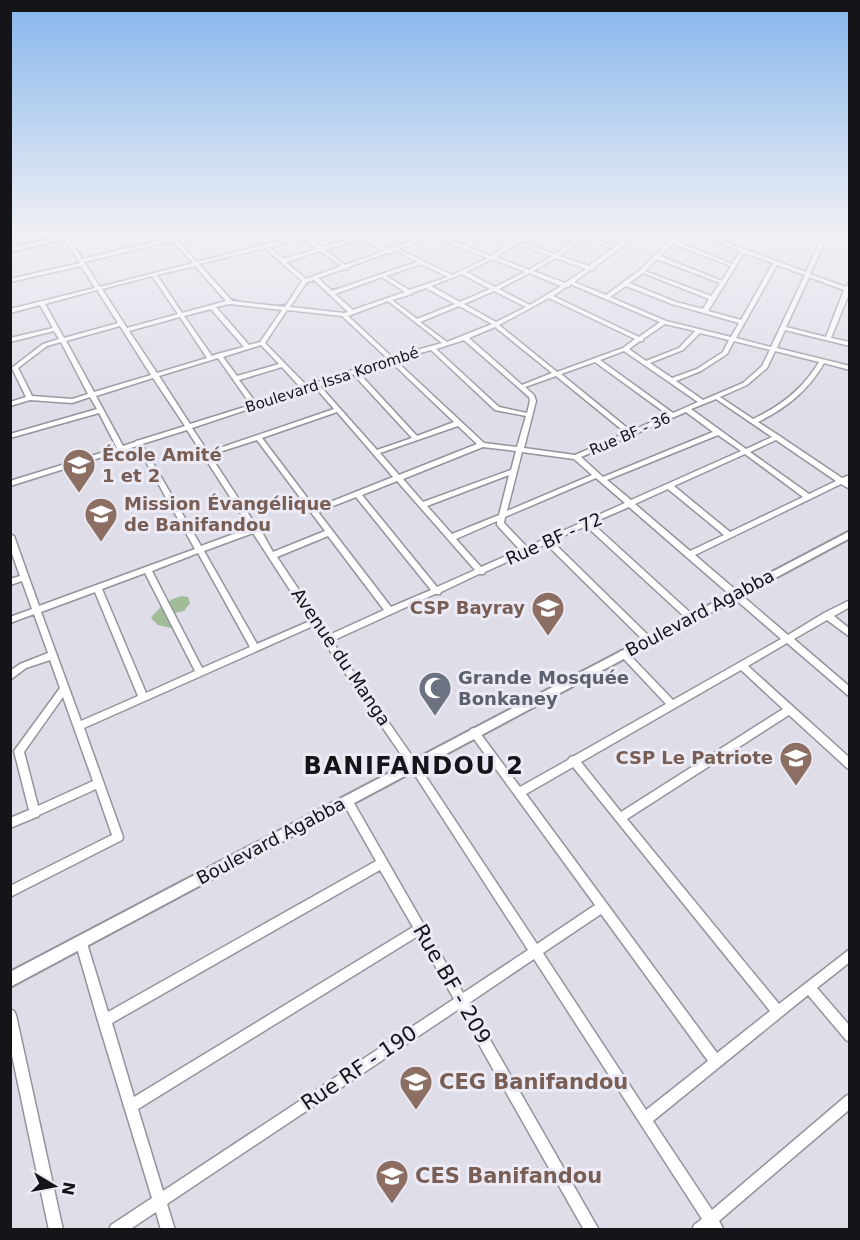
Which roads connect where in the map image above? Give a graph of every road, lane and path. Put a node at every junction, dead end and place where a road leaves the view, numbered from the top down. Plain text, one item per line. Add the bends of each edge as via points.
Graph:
1 (91, 292) edge
2 (100, 292) edge
3 (165, 292) edge
4 (221, 292) edge
5 (298, 292) edge
6 (335, 292) edge
7 (413, 292) edge
8 (437, 292) edge
9 (488, 292) edge
10 (500, 292) edge
11 (556, 292) edge
12 (592, 292) edge
13 (615, 292) edge
14 (646, 292) edge
15 (694, 292) edge
16 (717, 292) edge
17 (760, 292) edge
18 (799, 292) edge
19 (847, 292) edge
20 (332, 293) joint
21 (410, 293) joint
22 (549, 296) junction
23 (607, 297) junction
24 (712, 299) junction
25 (390, 300) junction
26 (230, 302) junction
27 (42, 303) junction
28 (461, 304) junction
29 (213, 307) junction
30 (530, 307) junction
31 (287, 309) junction
32 (10, 311) edge
33 (351, 312) junction
34 (704, 312) junction
35 (181, 315) junction
36 (344, 315) junction
37 (417, 321) junction
38 (664, 322) junction
39 (744, 322) junction
40 (495, 325) junction
41 (124, 327) junction
42 (782, 328) junction
43 (56, 329) junction
44 (699, 331) junction
45 (465, 338) junction
46 (733, 339) junction
47 (828, 339) junction
48 (10, 340) edge
49 (62, 340) junction
50 (641, 340) junction
51 (262, 343) junction
52 (446, 344) junction
53 (849, 344) edge
54 (247, 347) junction
55 (432, 348) junction
56 (626, 349) junction
57 (773, 349) junction
58 (219, 356) junction
59 (210, 358) junction
60 (391, 358) junction
61 (596, 360) junction
62 (822, 361) junction
63 (646, 363) junction
64 (283, 365) junction
65 (13, 368) edge
66 (849, 368) edge
67 (354, 372) junction
68 (154, 375) junction
69 (558, 375) junction
70 (235, 379) junction
71 (671, 381) junction
72 (316, 385) junction
73 (521, 387) junction
74 (306, 389) junction
75 (93, 394) junction
76 (30, 398) junction
77 (718, 398) junction
78 (704, 403) junction
79 (10, 404) edge
80 (255, 406) junction
81 (101, 410) junction
82 (337, 410) junction
83 (688, 410) junction
84 (529, 415) junction
85 (673, 416) junction
86 (754, 421) junction
87 (459, 423) junction
88 (189, 426) junction
89 (718, 432) junction
90 (631, 434) junction
91 (10, 436) edge
92 (258, 437) junction
93 (416, 438) junction
94 (778, 438) junction
95 (138, 442) junction
96 (482, 445) junction
97 (121, 448) junction
98 (519, 450) junction
99 (746, 452) junction
100 (375, 453) junction
101 (208, 454) junction
102 (576, 457) junction
103 (513, 471) junction
104 (600, 477) junction
105 (849, 477) edge
106 (398, 478) junction
107 (842, 481) junction
108 (10, 484) edge
109 (669, 486) junction
110 (849, 487) edge
111 (357, 494) junction
112 (808, 497) junction
113 (631, 504) junction
114 (422, 505) junction
115 (314, 511) junction
116 (501, 518) junction
117 (588, 524) junction
118 (256, 529) junction
119 (330, 532) junction
120 (728, 534) junction
121 (849, 534) edge
122 (10, 536) edge
123 (451, 538) junction
124 (548, 542) junction
125 (13, 548) edge
126 (200, 550) junction
127 (526, 551) junction
128 (273, 555) junction
129 (689, 555) junction
130 (147, 569) junction
131 (481, 572) junction
132 (25, 577) junction
133 (10, 582) edge
134 (97, 588) junction
135 (437, 592) junction
136 (736, 595) junction
137 (849, 603) edge
138 (37, 610) junction
139 (390, 612) junction
140 (827, 615) junction
141 (690, 618) junction
142 (10, 620) edge
143 (315, 622) junction
144 (849, 634) edge
145 (787, 638) junction
146 (328, 639) junction
147 (648, 640) junction
148 (255, 647) junction
149 (622, 653) junction
150 (53, 655) junction
151 (741, 665) junction
152 (200, 672) junction
153 (10, 677) edge
154 (65, 688) junction
155 (849, 693) edge
156 (143, 697) junction
157 (671, 704) junction
158 (790, 710) junction
159 (79, 726) junction
160 (474, 732) junction
161 (573, 760) junction
162 (849, 765) edge
163 (414, 766) junction
164 (99, 783) junction
165 (519, 793) junction
166 (347, 801) junction
167 (35, 813) junction
168 (620, 818) junction
169 (10, 823) edge
170 (382, 863) junction
171 (10, 892) edge
172 (602, 907) junction
173 (420, 929) junction
174 (81, 941) junction
175 (534, 952) junction
176 (849, 954) edge
177 (10, 980) edge
178 (809, 988) junction
179 (461, 1000) junction
180 (778, 1012) junction
181 (10, 1015) edge
182 (104, 1021) junction
183 (849, 1035) edge
184 (716, 1062) junction
185 (849, 1100) edge
186 (130, 1107) junction
187 (645, 1119) junction
188 (159, 1201) junction
189 (714, 1225) edge
190 (56, 1230) edge
191 (116, 1230) edge
192 (168, 1230) edge
193 (592, 1230) edge
194 (699, 1230) edge

1 - 27 street
2 - 41 street, Avenue du Manga
3 - 35 street
4 - 26 street
5 - 31 street
6 - 20 street
7 - 21 street
8 - 28 street
9 - 28 street
10 - 30 street
11 - 22 street, Boulevard Issa Korombé
12 - 23 street
13 - 23 street
14 - 34 street
15 - 24 street
16 - 24 street
17 - 39 street
18 - 42 street, Rue BF - 36
19 - 47 street
20 - 33 street
21 - 25 street
22 - 30 street, Boulevard Issa Korombé
22 - 50 street
23 - 38 street
24 - 34 street
25 - 33 street
25 - 37 street
26 - 29 street
26 - 31 street
27 - 32 street
27 - 43 street
28 - 37 street
28 - 40 street
29 - 35 street
29 - 54 street
30 - 40 street, Boulevard Issa Korombé
31 - 36 street
31 - 51 street
33 - 36 street
34 - 39 street
35 - 41 street
35 - 59 street
36 - 60 street
37 - 52 street
38 - 44 street
38 - 50 street
39 - 46 street
40 - 45 street, Boulevard Issa Korombé
40 - 69 street
41 - 49 street
41 - 68 street, Avenue du Manga
42 - 47 street
42 - 57 street, Rue BF - 36
43 - 48 street
43 - 49 street
44 - 46 street
44 - 63 street via 681,349
45 - 52 street, Boulevard Issa Korombé
45 - 73 street
46 - 57 street
46 - 71 street via 716,361
47 - 53 street
49 - 65 street via 44,345
49 - 75 street
50 - 56 street
51 - 54 street
51 - 64 street
52 - 55 street, Boulevard Issa Korombé
54 - 58 street
55 - 60 street, Boulevard Issa Korombé
55 - 84 street via 500,411
56 - 61 street
56 - 63 street
57 - 62 street
57 - 77 street, Rue BF - 36 via 757,376
58 - 59 street
58 - 70 street
59 - 68 street
60 - 67 street, Boulevard Issa Korombé
60 - 87 street
61 - 69 street
61 - 85 street
62 - 66 street
62 - 86 street via 810,383 796,397
63 - 71 street
64 - 70 street
64 - 74 street
65 - 76 street
67 - 72 street, Boulevard Issa Korombé
67 - 93 street
68 - 75 street
68 - 88 street, Avenue du Manga
69 - 73 street
69 - 90 street
70 - 80 street
71 - 78 street
72 - 74 street, Boulevard Issa Korombé
72 - 82 street
73 - 84 street via 533,399
74 - 80 street, Boulevard Issa Korombé
75 - 76 street via 69,401
75 - 81 street
76 - 79 street
77 - 78 street, Rue BF - 36
77 - 86 street
78 - 83 street, Rue BF - 36
80 - 88 street, Boulevard Issa Korombé
81 - 91 street
81 - 97 street
82 - 92 street
82 - 100 street
83 - 85 street, Rue BF - 36
83 - 89 street
84 - 98 street
85 - 90 street, Rue BF - 36
86 - 94 street
87 - 93 street
87 - 96 street
88 - 95 street, Boulevard Issa Korombé
88 - 101 street, Avenue du Manga
89 - 99 street
89 - 104 street
90 - 102 street, Rue BF - 36
92 - 101 street
92 - 115 street
93 - 100 street
94 - 99 street, Rue BF - 72
94 - 107 street
95 - 97 street, Boulevard Issa Korombé
95 - 126 street
96 - 98 street, Rue BF - 36
96 - 106 street, Rue BF - 36
97 - 108 street, Boulevard Issa Korombé
98 - 102 street, Rue BF - 36
98 - 103 street
99 - 109 street, Rue BF - 72
99 - 112 street
100 - 106 street
101 - 118 street, Avenue du Manga
102 - 104 street
103 - 114 street
103 - 116 street
104 - 113 street
104 - 116 street
105 - 107 street
106 - 111 street, Rue BF - 36
106 - 114 street
107 - 110 street
107 - 112 street
109 - 113 street, Rue BF - 72
109 - 120 street
111 - 115 street, Rue BF - 36
111 - 135 street
112 - 120 street
113 - 117 street, Rue BF - 72
113 - 129 street
114 - 123 street
115 - 119 street
116 - 123 street
116 - 127 street via 501,527
117 - 124 street, Rue BF - 72
117 - 141 street
118 - 126 street
118 - 128 street, Avenue du Manga
119 - 128 street
119 - 139 street
120 - 129 street
121 - 136 main road, Boulevard Agabba
122 - 125 street
123 - 131 street
124 - 127 street, Rue BF - 72
124 - 147 street
125 - 132 street
126 - 130 street
126 - 148 street
127 - 131 street, Rue BF - 72
128 - 143 street, Avenue du Manga
129 - 136 street
130 - 134 street
130 - 152 street
131 - 135 street, Rue BF - 72
132 - 133 street
132 - 138 street
134 - 138 street
134 - 156 street
135 - 139 street, Rue BF - 72
136 - 141 main road, Boulevard Agabba
136 - 145 street
137 - 140 street
138 - 142 street
138 - 150 street
139 - 146 street, Rue BF - 72
140 - 144 street
140 - 145 street
141 - 147 main road, Boulevard Agabba
143 - 146 street, Avenue du Manga
143 - 148 street
145 - 151 street
145 - 155 street
146 - 163 street, Avenue du Manga
147 - 149 main road, Boulevard Agabba
148 - 152 street
149 - 157 street
149 - 160 main road, Boulevard Agabba
150 - 153 street via 23,666
150 - 154 street
151 - 157 street
151 - 158 street
152 - 156 street
154 - 159 street
154 - 167 street via 19,751
156 - 159 street
157 - 161 street
158 - 162 street
158 - 168 street
159 - 164 street
160 - 163 main road, Boulevard Agabba
160 - 165 street
161 - 165 street
161 - 168 street
163 - 166 main road, Boulevard Agabba
163 - 175 street, Avenue du Manga
164 - 167 street
164 - 171 street via 118,837
165 - 172 street
166 - 170 street, Rue BF - 209
166 - 174 main road, Boulevard Agabba
167 - 169 street
168 - 180 street
170 - 173 street, Rue BF - 209
170 - 182 street
172 - 175 street, Rue RF - 190
172 - 184 street
173 - 179 street, Rue BF - 209
173 - 186 street
174 - 177 main road, Boulevard Agabba
174 - 182 street
175 - 179 street, Rue RF - 190
175 - 187 street, Avenue du Manga
176 - 178 street
178 - 180 street
178 - 183 street
179 - 188 street, Rue RF - 190
179 - 193 street, Rue BF - 209
180 - 184 street
181 - 190 street
182 - 186 street
184 - 187 street
185 - 189 street
186 - 188 street
187 - 189 street, Avenue du Manga
188 - 191 street, Rue RF - 190
188 - 192 street
189 - 194 street

